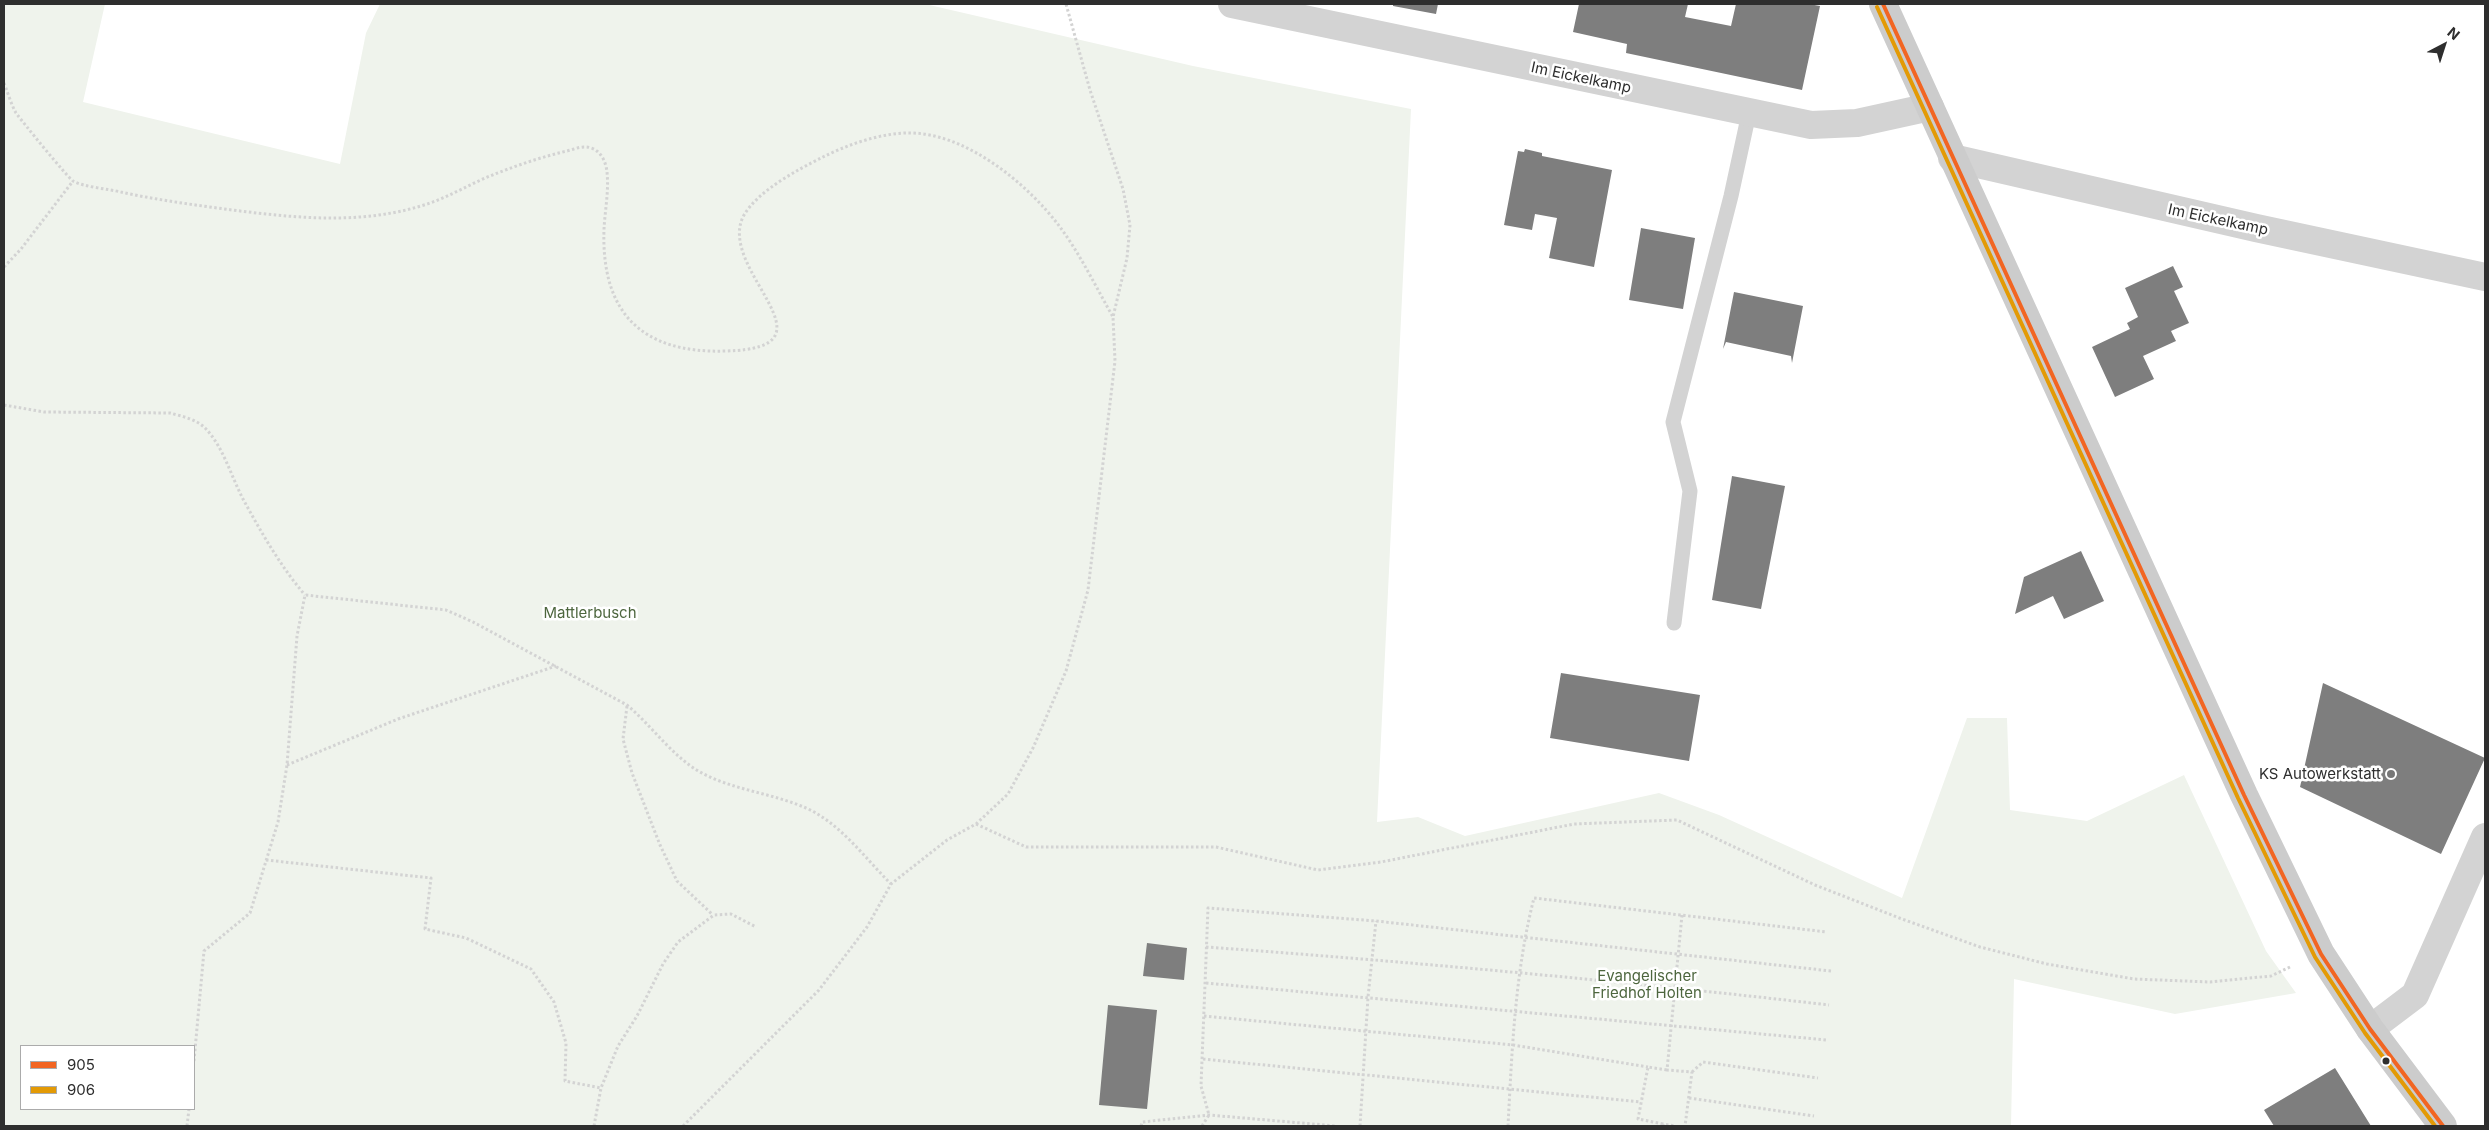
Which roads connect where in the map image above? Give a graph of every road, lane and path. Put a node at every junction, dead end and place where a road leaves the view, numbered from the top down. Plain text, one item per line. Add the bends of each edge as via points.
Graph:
1 (1066, 4) edge
2 (1232, 4) edge
3 (1883, 4) edge
4 (4, 83) edge
5 (1930, 107) junction
6 (1749, 113) junction
7 (1952, 158) junction
8 (73, 181) junction
9 (4, 267) edge
10 (2485, 277) edge
11 (1113, 317) junction
12 (4, 406) edge
13 (305, 596) junction
14 (1674, 623) dead end
15 (556, 666) junction
16 (627, 705) junction
17 (287, 765) junction
18 (976, 824) junction
19 (2485, 837) edge
20 (266, 860) junction
21 (891, 884) junction
22 (714, 915) junction
23 (1682, 915) junction
24 (1376, 921) junction
25 (756, 927) dead end
26 (1827, 932) dead end
27 (1524, 938) junction
28 (1206, 947) junction
29 (1678, 952) junction
30 (2321, 954) junction
31 (1372, 959) junction
32 (1832, 971) dead end
33 (1520, 973) junction
34 (1205, 983) junction
35 (1675, 987) junction
36 (1368, 997) junction
37 (1829, 1005) dead end
38 (1516, 1010) junction
39 (1204, 1016) junction
40 (1671, 1025) junction
41 (1366, 1032) junction
42 (2373, 1032) junction
43 (1827, 1040) dead end
44 (1513, 1045) junction
45 (195, 1050) edge
46 (1203, 1059) junction
47 (1648, 1067) junction
48 (1667, 1070) junction
49 (1692, 1072) junction
50 (1363, 1076) junction
51 (1818, 1078) dead end
52 (601, 1088) junction
53 (1510, 1088) junction
54 (1689, 1098) junction
55 (1642, 1102) junction
56 (189, 1110) edge
57 (1209, 1115) junction
58 (1814, 1116) dead end
59 (1663, 1125) edge
60 (187, 1126) edge
61 (594, 1126) edge
62 (683, 1126) edge
63 (1141, 1126) edge
64 (1202, 1126) edge
65 (1336, 1126) edge
66 (1360, 1126) edge
67 (1508, 1126) edge
68 (1675, 1126) edge
69 (1685, 1126) edge
70 (2442, 1126) edge

1 - 11 path via 1122,189 1130,226 1127,258
2 - 6 street, Im Eickelkamp
3 - 5 main road
4 - 8 path via 16,113
5 - 6 street, Im Eickelkamp via 1857,123 1811,125
5 - 7 main road
6 - 14 lane via 1673,422 1690,491
7 - 10 street, Im Eickelkamp
7 - 30 main road via 2244,796
8 - 9 path
8 - 11 path via 140,196 248,212 317,219 355,217 384,215 427,204 520,165 582,147 594,148 604,158 607,170 604,229 607,280 623,313 636,327 667,344 720,352 741,351 766,344 774,337 778,326 738,242 745,212 798,169 832,152 868,139 908,133 940,138 979,154 1012,177 1042,204 1062,230
11 - 18 path via 1115,361 1088,590 1066,671 1033,748 1008,794
12 - 13 path via 44,412 170,413 189,418 204,427 215,441 243,499
13 - 15 path via 446,610
13 - 17 path via 297,636
15 - 16 path
15 - 17 path via 398,719
16 - 21 path via 700,772 806,808 831,823
16 - 22 path via 623,739 632,773 660,845 677,881
17 - 20 path via 278,822
18 - 21 path via 947,840
18 - 30 path via 1026,847 1216,847 1318,870 1381,862 1574,824 1677,820 1816,885 1893,916 1980,947 2047,964 2134,979 2210,982 2271,976
19 - 42 street via 2415,995
20 - 45 path via 250,913 204,951
20 - 52 path via 431,878 426,929 466,938 531,969 554,1002 566,1043 566,1081
21 - 62 path via 867,927 819,990
22 - 25 path via 731,914
22 - 52 path via 678,942 663,964 618,1046
23 - 26 path
23 - 27 path via 1534,898
23 - 29 path
24 - 27 path
24 - 28 path via 1208,908
24 - 31 path
27 - 29 path
27 - 33 path
28 - 31 path
28 - 34 path
29 - 32 path
29 - 35 path
30 - 42 main road
31 - 33 path
31 - 36 path
33 - 35 path
33 - 38 path
34 - 36 path
34 - 39 path
35 - 37 path
35 - 40 path
36 - 38 path
36 - 41 path
38 - 40 path
38 - 44 path
39 - 41 path
39 - 46 path
40 - 43 path
40 - 48 path
41 - 44 path
41 - 50 path
42 - 70 main road
44 - 47 path
44 - 53 path
46 - 50 path
46 - 57 path via 1202,1086
47 - 48 path
47 - 55 path
48 - 49 path
49 - 51 path via 1703,1062
49 - 54 path
50 - 53 path
50 - 66 path
52 - 61 path
53 - 55 path
53 - 67 path
54 - 58 path
54 - 69 path
55 - 59 path via 1638,1119
56 - 60 path
57 - 63 path via 1142,1122
57 - 64 path
57 - 65 path
59 - 68 path

